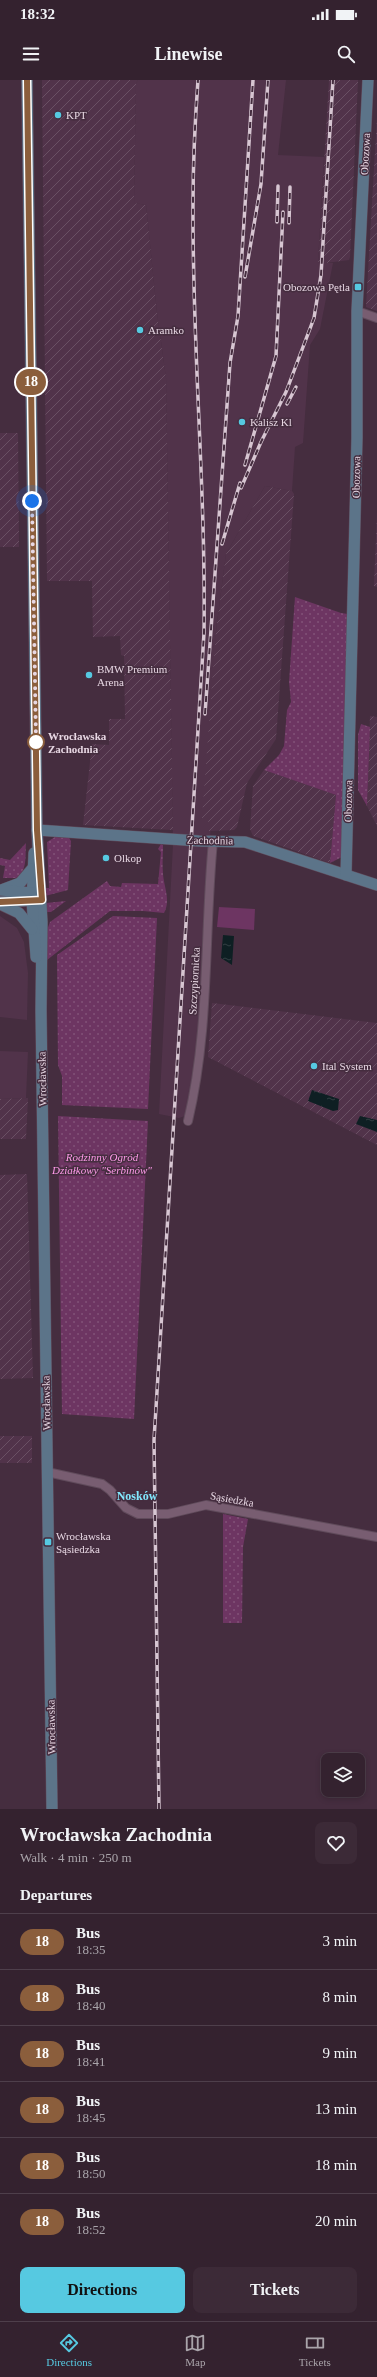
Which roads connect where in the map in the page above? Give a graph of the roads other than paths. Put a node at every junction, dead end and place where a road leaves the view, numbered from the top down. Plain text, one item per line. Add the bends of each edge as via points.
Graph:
1 (27, 80) edge
2 (368, 80) edge
3 (357, 311) junction
4 (377, 318) edge
5 (37, 830) junction
6 (213, 841) junction
7 (32, 869) junction
8 (346, 875) junction
9 (377, 885) edge
10 (1, 890) edge
11 (35, 898) junction
12 (0, 903) edge
13 (32, 929) junction
14 (40, 996) junction
15 (188, 1121) dead end
16 (47, 1472) junction
17 (377, 1537) edge
18 (52, 1809) edge

1 - 5 street, Wrocławska
2 - 3 street, Obozowa
3 - 4 street
3 - 8 street, Obozowa
5 - 6 street, Zachodnia
5 - 7 street, Wrocławska
5 - 11 street, Wrocławska
6 - 8 street, Zachodnia via 252,843
6 - 15 street, Szczypiornicka via 203,1019 196,1082
7 - 10 street via 20,883
7 - 11 street, Wrocławska
8 - 9 street, Zachodnia
10 - 11 street
11 - 12 street
11 - 13 street, Wrocławska
11 - 14 street, Wrocławska
12 - 13 street via 19,913
13 - 14 street, Wrocławska
14 - 16 street, Wrocławska
16 - 17 street, Sąsiedzka via 102,1484 126,1508 138,1514 163,1515 201,1505 211,1505
16 - 18 street, Wrocławska

